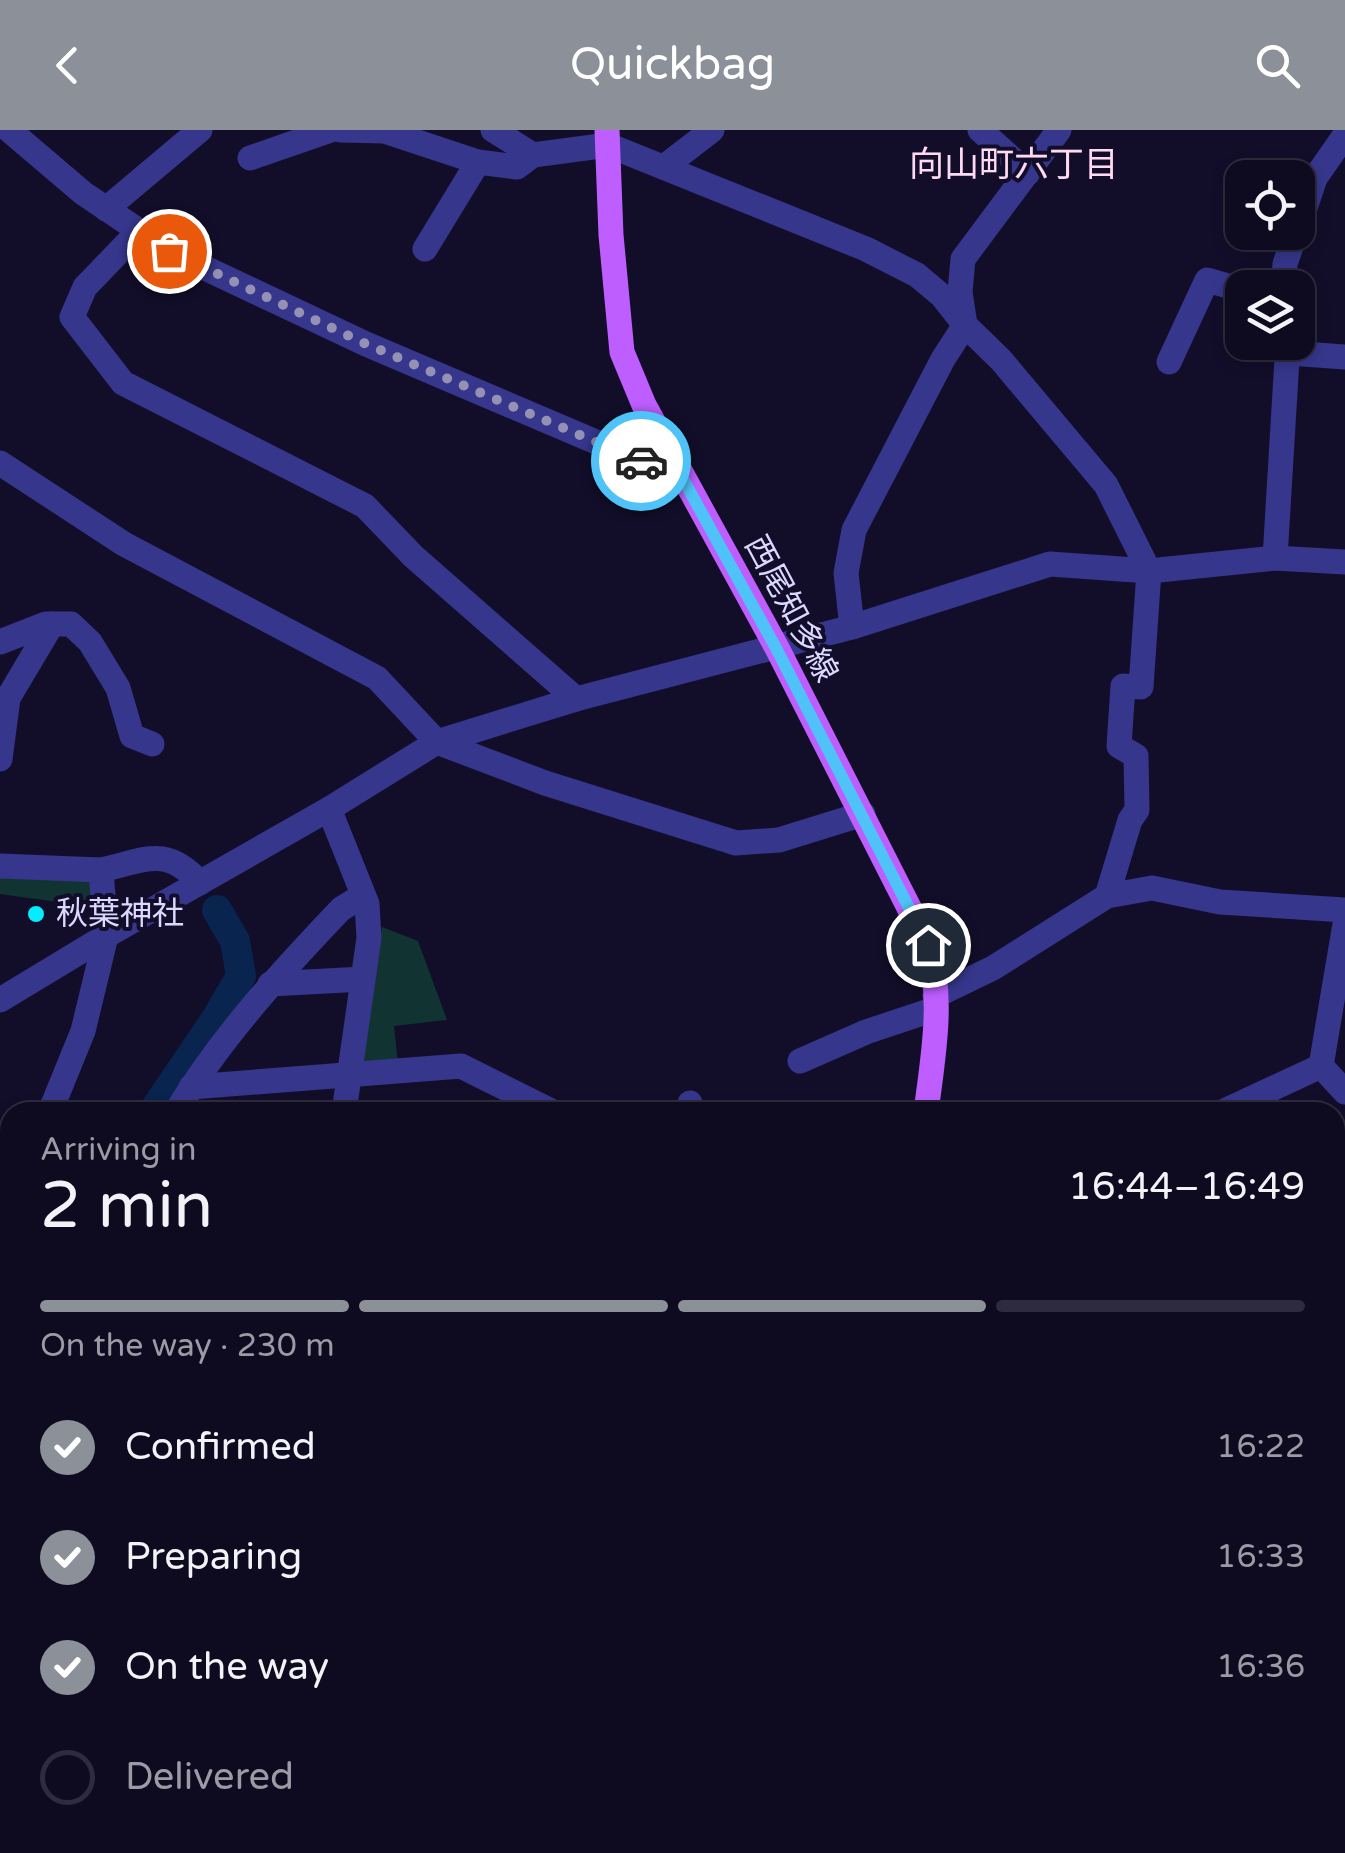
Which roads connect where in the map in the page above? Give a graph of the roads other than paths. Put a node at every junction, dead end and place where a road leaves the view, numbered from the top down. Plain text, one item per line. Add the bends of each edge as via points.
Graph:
1 (9, 130) edge
2 (200, 130) edge
3 (330, 130) edge
4 (341, 130) edge
5 (493, 130) edge
6 (712, 130) edge
7 (980, 130) edge
8 (1059, 130) edge
9 (1344, 132) edge
10 (607, 137) edge
11 (533, 155) junction
12 (250, 158) dead end
13 (478, 162) junction
14 (664, 168) junction
15 (1028, 173) junction
16 (1315, 178) edge
17 (106, 209) junction
18 (140, 231) junction
19 (425, 248) dead end
20 (1225, 285) edge
21 (964, 325) junction
22 (1315, 352) edge
23 (1345, 357) edge
24 (1287, 360) edge
25 (1170, 362) dead end
26 (0, 463) edge
27 (683, 479) junction
28 (1276, 558) junction
29 (1345, 562) edge
30 (1149, 571) junction
31 (52, 624) junction
32 (852, 627) junction
33 (0, 642) edge
34 (776, 648) junction
35 (6, 693) edge
36 (576, 699) junction
37 (437, 742) junction
38 (152, 744) dead end
39 (0, 759) edge
40 (330, 809) junction
41 (863, 814) junction
42 (0, 866) edge
43 (101, 870) junction
44 (200, 883) junction
45 (1107, 896) junction
46 (364, 898) junction
47 (1345, 910) edge
48 (1345, 924) edge
49 (106, 936) junction
50 (363, 979) junction
51 (270, 984) junction
52 (0, 1000) edge
53 (935, 1003) junction
54 (800, 1061) dead end
55 (1321, 1066) junction
56 (350, 1075) junction
57 (191, 1088) junction
58 (1345, 1092) edge
59 (54, 1102) edge
60 (182, 1102) edge
61 (346, 1102) edge
62 (512, 1102) edge
63 (927, 1102) edge
64 (1244, 1102) edge

1 - 17 street
2 - 17 street
3 - 12 street
4 - 13 street via 384,130
5 - 11 street
6 - 14 street
7 - 15 street
8 - 15 street
9 - 16 street
10 - 11 street
10 - 14 street
10 - 27 main road, 西尾知多線 via 622,352
11 - 13 street via 518,166
13 - 19 street
14 - 21 street via 917,275
15 - 21 street via 963,260
17 - 18 street
18 - 27 street via 366,344
18 - 36 street via 86,286 72,318 123,384 365,506
20 - 25 street via 1206,280
21 - 30 street via 1106,485
21 - 32 street via 854,530 846,573
22 - 23 street
24 - 28 street
26 - 37 street via 124,544 377,678
27 - 34 main road, 西尾知多線
28 - 29 street
28 - 30 street
30 - 32 street via 1050,564
30 - 45 street via 1141,687 1123,686 1119,746 1136,756 1137,810
31 - 33 street
31 - 35 street
31 - 38 street via 71,624 90,642 118,688 132,736
32 - 34 street
34 - 36 street
34 - 41 main road, 西尾知多線
35 - 39 street
36 - 37 street
37 - 40 street
37 - 41 street via 736,843 778,840
40 - 44 street
40 - 46 street
41 - 53 main road, 西尾知多線 via 928,945
42 - 43 street
43 - 44 street via 164,858 185,866
43 - 49 street
44 - 49 street
45 - 47 street via 1152,888 1220,902
45 - 53 street
46 - 50 street via 369,938
46 - 51 street via 341,908
48 - 55 street
49 - 52 street
49 - 59 street via 83,1031
50 - 51 street
50 - 56 street
51 - 57 street
53 - 54 street
53 - 63 main road, 西尾知多線
55 - 58 street
55 - 64 street
56 - 57 street
56 - 61 street
56 - 62 street via 461,1066
57 - 60 street

